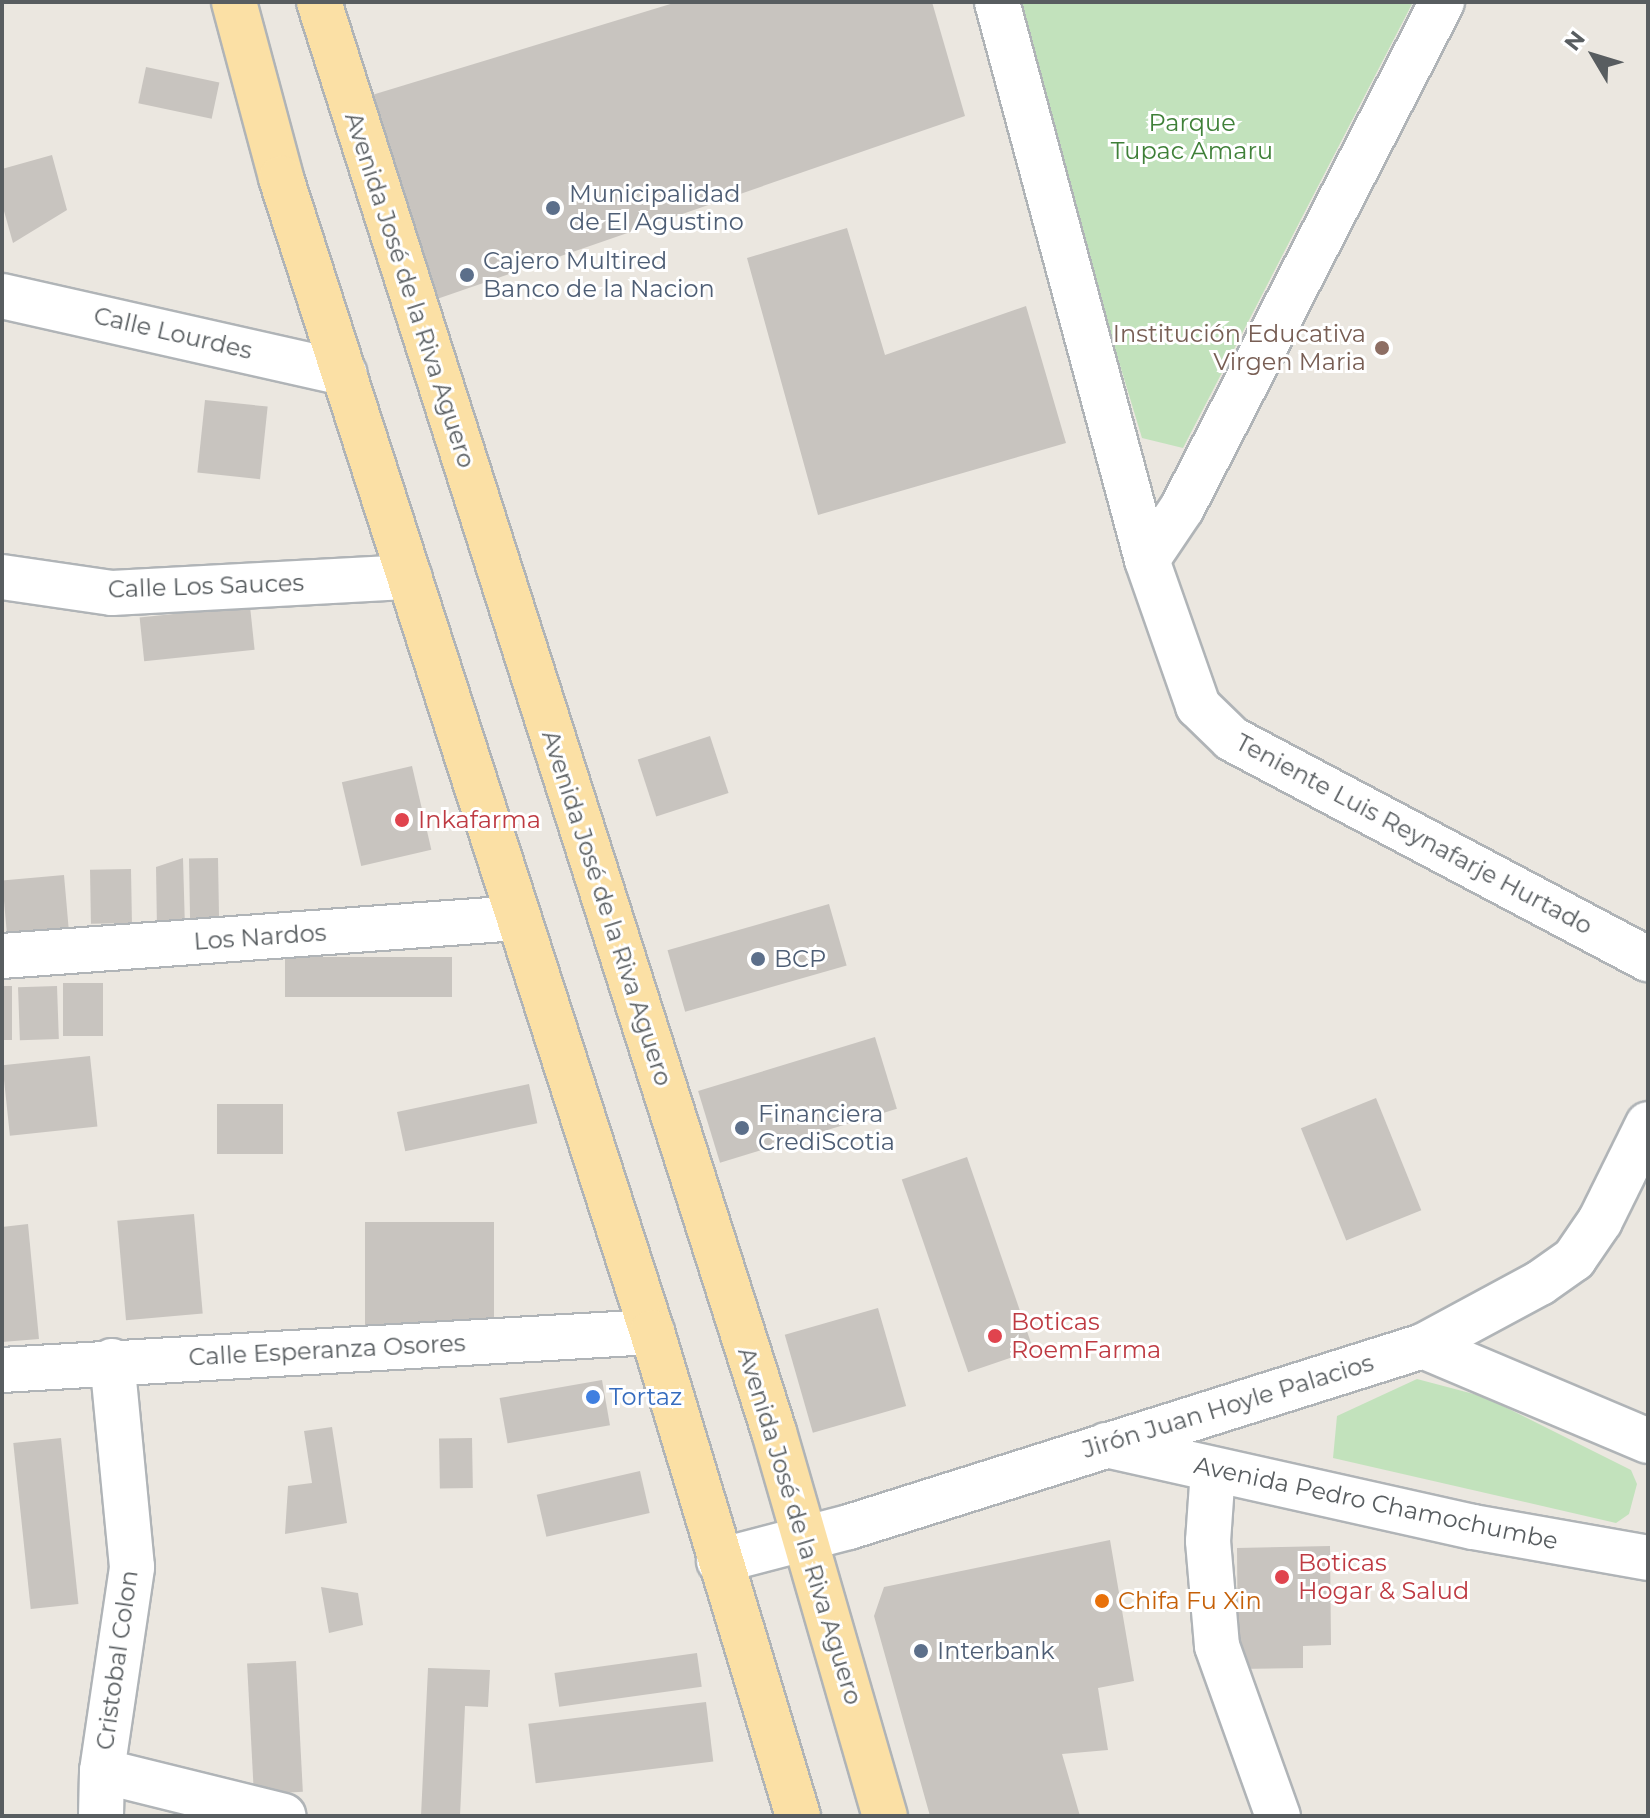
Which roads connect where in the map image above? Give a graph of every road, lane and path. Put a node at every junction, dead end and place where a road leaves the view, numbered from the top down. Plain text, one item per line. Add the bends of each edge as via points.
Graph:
1 (234, 2) edge
2 (319, 2) edge
3 (997, 2) edge
4 (1442, 2) edge
5 (2, 296) edge
6 (344, 373) junction
7 (1147, 560) junction
8 (2, 577) edge
9 (410, 577) junction
10 (517, 918) junction
11 (2, 956) edge
12 (1648, 959) edge
13 (1648, 1124) edge
14 (652, 1332) junction
15 (1423, 1346) junction
16 (112, 1361) junction
17 (2, 1370) edge
18 (1648, 1441) edge
19 (1104, 1445) junction
20 (1213, 1470) junction
21 (806, 1538) junction
22 (1638, 1544) edge
23 (719, 1561) junction
24 (102, 1771) junction
25 (101, 1816) edge
26 (284, 1816) edge
27 (798, 1816) edge
28 (885, 1816) edge
29 (1278, 1816) edge

1 - 6 main road via 281,178
2 - 21 main road, Avenida José de la Riva Aguero
3 - 7 street, Teniente Luis Reynafarje Hurtado
4 - 7 street via 1182,508
5 - 6 street, Calle Lourdes
6 - 9 main road
7 - 12 street, Teniente Luis Reynafarje Hurtado via 1198,706 1232,739
8 - 9 street, Calle Los Sauces via 112,593
9 - 10 main road
10 - 11 street, Los Nardos
10 - 14 main road
13 - 15 street, Jirón Juan Hoyle Palacios via 1600,1221 1574,1259
14 - 16 street, Calle Esperanza Osores
14 - 23 main road
15 - 18 street
15 - 19 street, Jirón Juan Hoyle Palacios
16 - 17 street, Calle Esperanza Osores
16 - 24 street, Cristobal Colon via 132,1567
19 - 20 street, Avenida Pedro Chamochumbe
19 - 21 street, Jirón Juan Hoyle Palacios
20 - 22 street, Avenida Pedro Chamochumbe via 1473,1527
20 - 29 street via 1208,1541 1217,1646
21 - 23 street, Jirón Juan Hoyle Palacios
21 - 28 main road, Avenida José de la Riva Aguero
23 - 27 main road
24 - 25 street, Cristobal Colon
24 - 26 street

